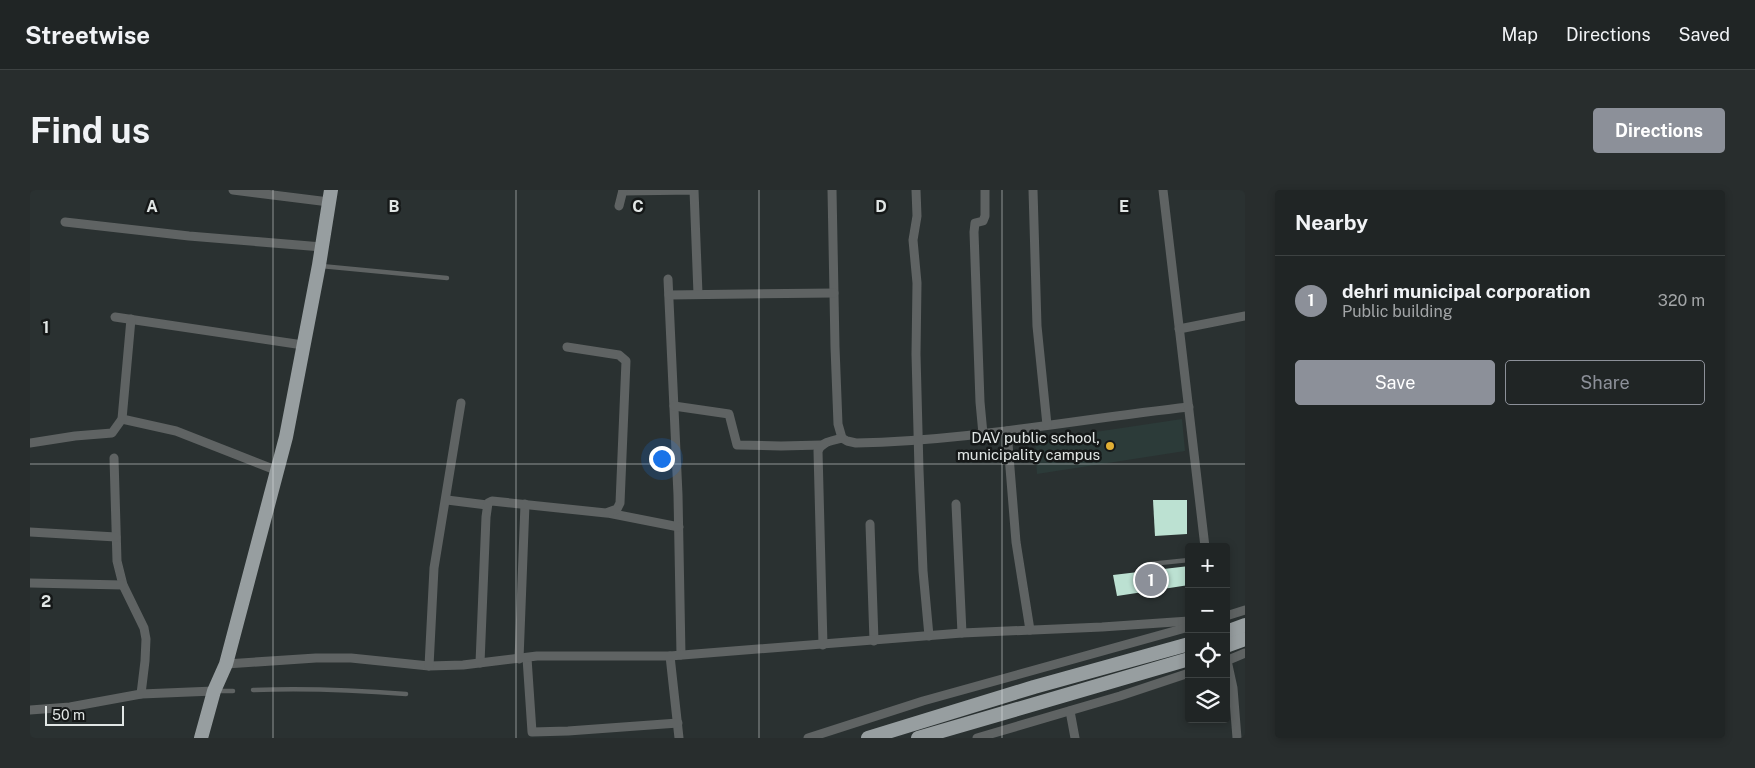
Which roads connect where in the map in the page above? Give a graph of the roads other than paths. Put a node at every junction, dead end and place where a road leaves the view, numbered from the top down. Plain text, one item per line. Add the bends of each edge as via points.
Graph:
1 (233, 190) edge
2 (623, 190) edge
3 (832, 190) edge
4 (916, 190) edge
5 (985, 190) edge
6 (1033, 190) edge
7 (1163, 190) edge
8 (330, 196) edge
9 (619, 206) dead end
10 (65, 222) dead end
11 (322, 247) junction
12 (319, 265) junction
13 (447, 278) dead end
14 (668, 279) dead end
15 (834, 293) junction
16 (698, 294) junction
17 (669, 295) junction
18 (115, 316) dead end
19 (1245, 316) edge
20 (130, 319) junction
21 (1179, 329) junction
22 (304, 345) junction
23 (567, 347) dead end
24 (461, 403) dead end
25 (674, 406) junction
26 (1189, 407) junction
27 (122, 420) junction
28 (1047, 425) junction
29 (1007, 431) junction
30 (983, 434) junction
31 (842, 438) junction
32 (919, 440) junction
33 (30, 443) edge
34 (822, 445) junction
35 (114, 458) dead end
36 (278, 471) junction
37 (447, 500) junction
38 (525, 504) junction
39 (956, 504) dead end
40 (488, 505) junction
41 (606, 513) junction
42 (870, 524) dead end
43 (679, 527) junction
44 (30, 532) edge
45 (116, 537) junction
46 (1205, 543) edge
47 (1185, 560) edge
48 (1150, 564) dead end
49 (30, 583) edge
50 (123, 585) junction
51 (1245, 610) edge
52 (1230, 615) edge
53 (1185, 621) edge
54 (1245, 626) edge
55 (1185, 629) edge
56 (1030, 630) junction
57 (1230, 631) edge
58 (962, 633) junction
59 (929, 636) junction
60 (1245, 639) edge
61 (874, 640) junction
62 (824, 645) junction
63 (1185, 645) edge
64 (1230, 653) edge
65 (1245, 653) edge
66 (681, 655) junction
67 (670, 656) junction
68 (1230, 656) edge
69 (523, 658) junction
70 (1185, 660) edge
71 (480, 663) junction
72 (226, 664) junction
73 (429, 666) junction
74 (1230, 672) edge
75 (1185, 674) edge
76 (253, 690) dead end
77 (214, 691) junction
78 (233, 691) dead end
79 (141, 694) junction
80 (406, 694) dead end
81 (30, 710) edge
82 (1070, 711) junction
83 (678, 723) junction
84 (201, 738) edge
85 (679, 738) edge
86 (808, 738) edge
87 (868, 738) edge
88 (918, 738) edge
89 (977, 738) edge
90 (1075, 738) edge
91 (1237, 738) edge

1 - 8 street
2 - 9 street
2 - 16 street via 694,190
3 - 15 street
4 - 32 street via 918,216 913,240 917,283
5 - 30 street via 985,216 983,221 975,223 974,232
6 - 28 street via 1037,326
7 - 21 street
8 - 11 highway
10 - 11 street
11 - 12 highway
12 - 13 lane
12 - 22 highway
14 - 17 street
15 - 16 street
15 - 31 street via 838,424
16 - 17 street
17 - 25 street
18 - 20 street
19 - 21 street
20 - 22 street
20 - 27 street
21 - 26 street
22 - 36 highway
23 - 41 street via 619,355 626,361 621,496 617,509
24 - 37 street
25 - 34 street via 729,414 737,445
25 - 43 street
26 - 28 street
26 - 46 street
27 - 33 street via 112,433
27 - 36 street via 176,430
28 - 29 street
29 - 30 street
29 - 56 street via 1016,542
30 - 32 street
31 - 32 street via 847,442
31 - 34 street
32 - 59 street via 921,538
34 - 62 street via 818,451
35 - 45 street
36 - 72 highway
37 - 40 street
37 - 73 street via 434,568
38 - 40 street via 492,501
38 - 41 street
38 - 69 street
39 - 58 street
40 - 71 street
41 - 43 street
42 - 61 street
43 - 66 street
44 - 45 street
45 - 50 street
47 - 48 lane
49 - 50 street
50 - 79 street via 145,634
51 - 52 street
53 - 56 street
54 - 57 highway
55 - 86 street via 923,701
56 - 58 street
58 - 59 street
59 - 61 street
60 - 64 highway
61 - 62 street
62 - 66 street
63 - 87 highway
65 - 68 street
66 - 67 street
67 - 69 street
67 - 83 street
69 - 71 street
69 - 83 street via 532,732
70 - 88 highway
71 - 73 street
72 - 73 street via 352,658
72 - 77 highway
74 - 91 street
75 - 82 street
76 - 80 lane via 341,689
77 - 78 lane
77 - 79 street
77 - 84 highway
79 - 81 street
82 - 89 street
82 - 90 street
83 - 85 street

